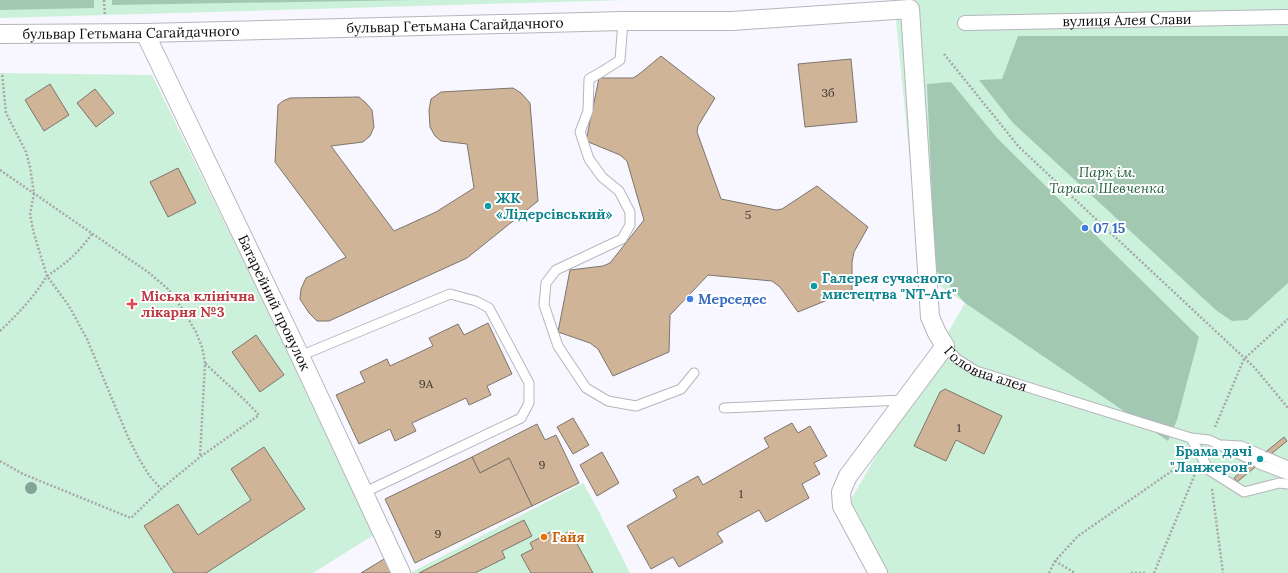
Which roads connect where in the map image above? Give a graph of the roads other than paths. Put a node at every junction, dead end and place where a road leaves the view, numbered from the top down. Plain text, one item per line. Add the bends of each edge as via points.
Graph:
1 (910, 9) joint
2 (1288, 17) edge
3 (623, 21) junction
4 (965, 23) dead end
5 (145, 33) junction
6 (0, 34) edge
7 (945, 346) junction
8 (300, 356) junction
9 (694, 372) dead end
10 (903, 400) junction
11 (724, 408) dead end
12 (1191, 438) junction
13 (1260, 459) junction
14 (1288, 466) edge
15 (1288, 475) edge
16 (1288, 484) edge
17 (363, 493) junction
18 (401, 573) edge
19 (878, 573) edge

1 - 3 street, бульвар Гетьмана Сагайдачного via 732,21
1 - 7 street, Головна алея via 930,317
2 - 4 street, вулиця Алея Слави
3 - 5 street, бульвар Гетьмана Сагайдачного
3 - 9 lane via 620,60 589,79 588,111 580,132 588,159 602,177 619,191 630,212 630,225 622,239 556,270 546,283 544,305 558,346 586,388 608,401 636,406 681,389
5 - 6 street, бульвар Гетьмана Сагайдачного
5 - 8 street, Батарейний провулок
7 - 10 street
7 - 12 lane, Головна алея via 957,359 976,371
8 - 17 street, Батарейний провулок
8 - 17 lane via 450,294 476,301 489,308 529,383 529,404 521,418
10 - 11 lane
10 - 19 street via 848,476 841,492 842,506
12 - 13 lane, Головна алея via 1209,440
12 - 16 lane via 1209,470 1244,492 1279,483
13 - 14 lane
13 - 15 lane
17 - 18 street, Батарейний провулок

